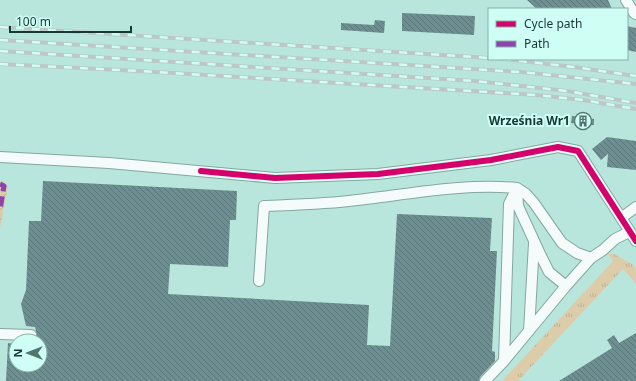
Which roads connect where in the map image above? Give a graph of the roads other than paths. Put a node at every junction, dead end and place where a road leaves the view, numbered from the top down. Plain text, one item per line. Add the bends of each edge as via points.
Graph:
1 (626, 0) edge
2 (636, 14) edge
3 (0, 157) edge
4 (517, 188) junction
5 (636, 207) edge
6 (621, 218) junction
7 (630, 232) junction
8 (534, 241) junction
9 (636, 241) edge
10 (591, 258) junction
11 (259, 281) dead end
12 (566, 286) junction
13 (529, 331) junction
14 (504, 361) junction
15 (485, 381) edge

1 - 2 street
3 - 6 street via 109,163 275,178 378,174 491,160 558,147 578,152
4 - 8 street via 518,206
4 - 10 street via 534,203 562,242 577,253
4 - 11 street via 481,186 347,201 264,206
4 - 14 street via 509,204
5 - 6 street
6 - 7 street
7 - 9 street
7 - 10 street via 615,239
8 - 12 street via 549,272
8 - 13 street
10 - 12 street
12 - 13 street
13 - 14 street
14 - 15 street

